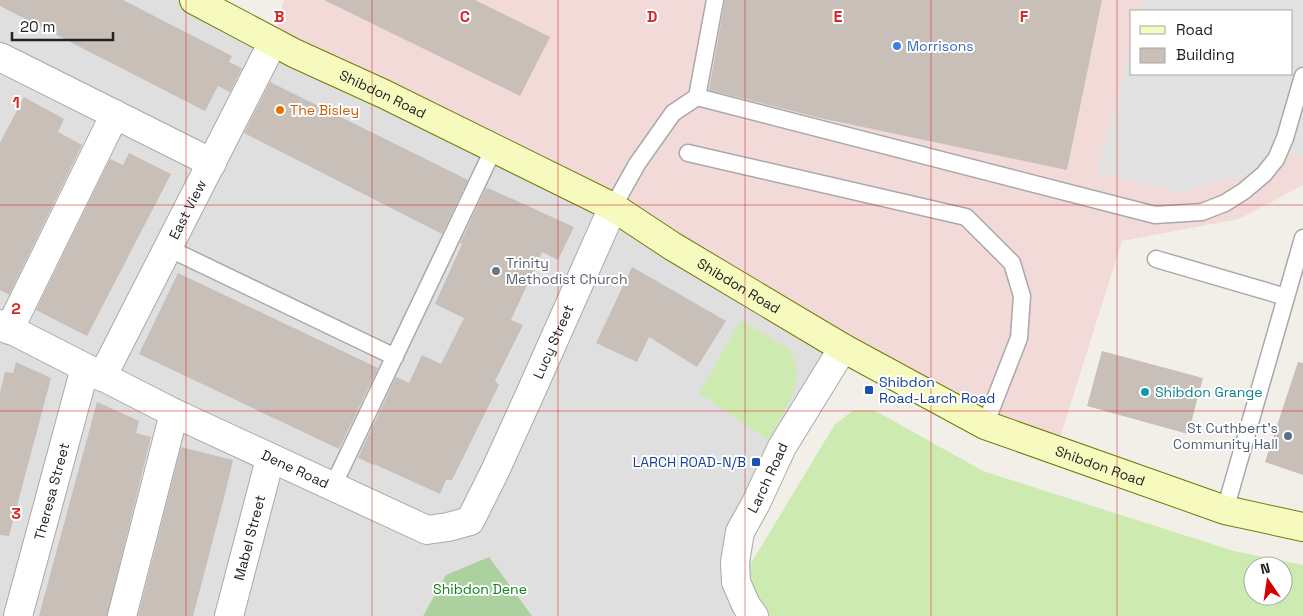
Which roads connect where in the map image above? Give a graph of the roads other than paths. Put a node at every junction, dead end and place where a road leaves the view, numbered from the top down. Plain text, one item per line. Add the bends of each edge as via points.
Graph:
1 (194, 0) edge
2 (715, 0) edge
3 (273, 42) junction
4 (0, 57) edge
5 (1303, 76) edge
6 (697, 97) junction
7 (115, 114) junction
8 (494, 148) junction
9 (688, 153) dead end
10 (212, 163) junction
11 (613, 207) junction
12 (1303, 238) edge
13 (168, 248) junction
14 (1156, 259) dead end
15 (1286, 297) junction
16 (4, 327) edge
17 (843, 348) junction
18 (395, 357) junction
19 (93, 373) junction
20 (530, 394) joint
21 (174, 413) junction
22 (985, 425) junction
23 (270, 459) junction
24 (332, 488) junction
25 (1225, 510) junction
26 (1303, 527) edge
27 (18, 616) edge
28 (122, 616) edge
29 (229, 616) edge
30 (754, 616) edge

1 - 3 street, Shibdon Road
2 - 6 lane
3 - 8 street, Shibdon Road
3 - 10 street, East View
4 - 7 street
5 - 6 lane via 1285,138 1276,160 1264,174 1225,203 1202,212 1155,214
6 - 11 lane via 673,113 637,164
7 - 10 street
7 - 16 street
8 - 11 street, Shibdon Road
8 - 18 lane
9 - 22 lane via 966,217 1012,263 1022,296 1018,338
10 - 13 street, East View
11 - 17 street, Shibdon Road
11 - 20 street, Lucy Street
12 - 15 lane
13 - 18 lane
13 - 19 street, East View
14 - 15 lane
15 - 25 lane
16 - 19 street, Dene Road
17 - 22 street, Shibdon Road
17 - 30 street, Larch Road via 782,447 740,532 734,562 736,582
18 - 24 lane
19 - 21 street, Dene Road
19 - 27 street, Theresa Street
20 - 24 street, Dene Road via 470,521 427,530
21 - 23 street, Dene Road
21 - 28 street
22 - 25 street, Shibdon Road
23 - 24 street, Dene Road
23 - 29 street, Mabel Street
25 - 26 street, Shibdon Road

